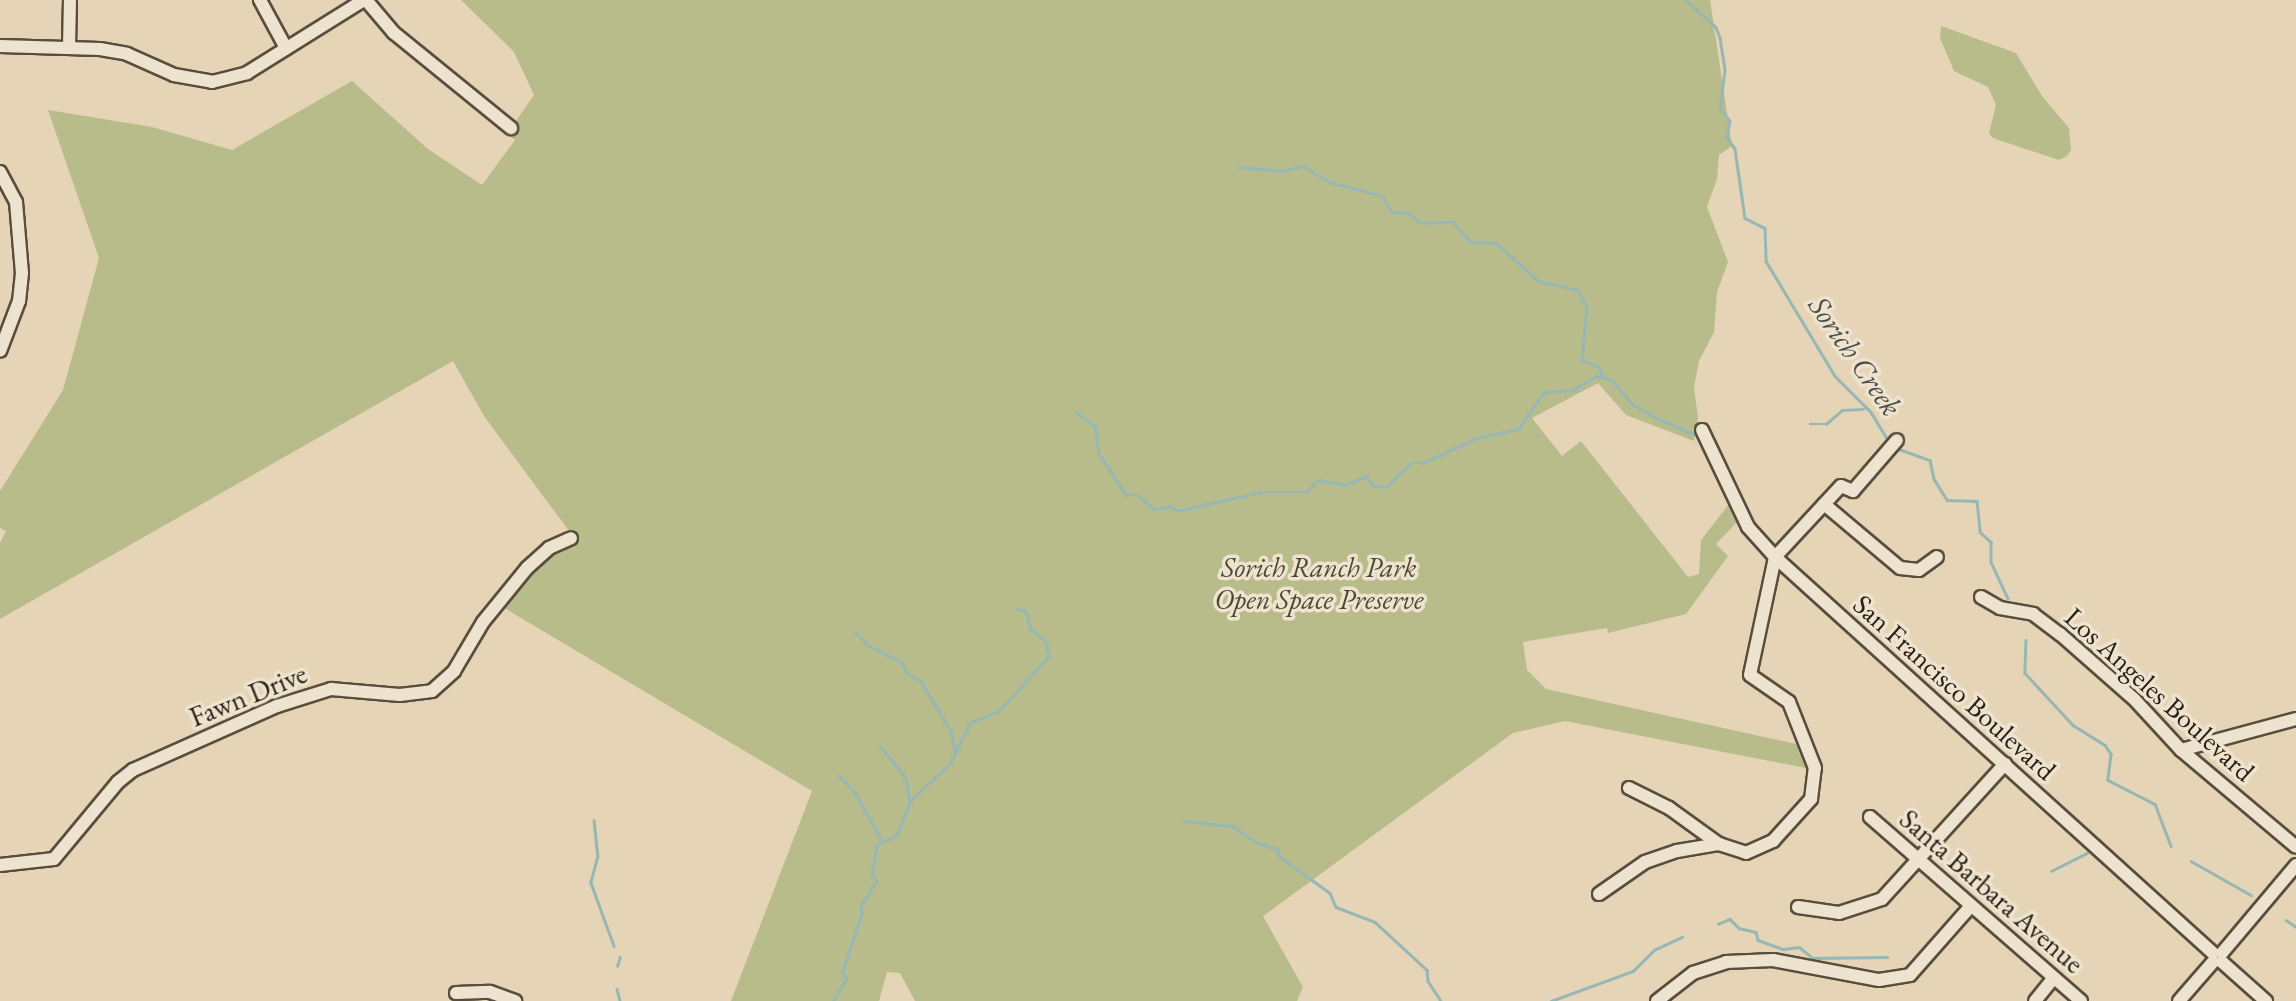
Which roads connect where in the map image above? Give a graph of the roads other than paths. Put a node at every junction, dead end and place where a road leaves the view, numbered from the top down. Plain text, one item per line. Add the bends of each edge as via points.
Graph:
1 (70, 0) edge
2 (260, 0) edge
3 (365, 0) edge
4 (0, 46) edge
5 (69, 47) junction
6 (286, 48) junction
7 (511, 128) dead end
8 (0, 172) edge
9 (0, 351) edge
10 (1702, 430) dead end
11 (1897, 440) dead end
12 (1825, 504) junction
13 (571, 538) dead end
14 (1775, 557) junction
15 (1937, 557) dead end
16 (1981, 597) dead end
17 (2296, 719) edge
18 (2180, 750) junction
19 (2005, 764) junction
20 (1629, 788) dead end
21 (1870, 817) dead end
22 (1719, 844) junction
23 (2296, 846) edge
24 (1920, 861) junction
25 (0, 864) edge
26 (2296, 865) edge
27 (1598, 894) dead end
28 (1798, 907) dead end
29 (1970, 907) junction
30 (2218, 958) junction
31 (2053, 979) junction
32 (456, 993) dead end
33 (515, 1001) edge
34 (1657, 1001) edge
35 (2035, 1001) edge
36 (2081, 1001) edge
37 (2179, 1001) edge
38 (2266, 1001) edge

1 - 5 street
2 - 6 street
3 - 6 street
3 - 7 street via 394,33
4 - 5 street
5 - 6 street via 127,54 174,75 212,82 247,73
8 - 9 street via 16,202 22,273 19,301
10 - 14 street, San Francisco Boulevard via 1748,527
11 - 12 street via 1853,491 1841,486
12 - 14 street
12 - 15 street via 1900,568 1919,570
13 - 25 street, Fawn Drive via 549,548 527,568 483,622 454,671 432,691 400,695 331,689 277,706 134,770 118,782 73,842 54,859
14 - 19 street, San Francisco Boulevard
14 - 22 street via 1750,675 1789,702 1815,768 1811,799 1773,841 1745,853
16 - 18 street, Los Angeles Boulevard via 2000,608 2033,614 2060,634 2134,699
17 - 18 street
18 - 23 street, Los Angeles Boulevard
19 - 24 street
19 - 30 street, San Francisco Boulevard
20 - 22 street via 1669,808
21 - 24 street, Santa Barbara Avenue
22 - 27 street via 1645,862
24 - 28 street via 1871,906 1839,914
24 - 29 street, Santa Barbara Avenue
26 - 30 street
29 - 31 street, Santa Barbara Avenue
29 - 34 street via 1910,975 1879,980 1773,960 1726,962 1693,974
30 - 37 street
30 - 38 street, San Francisco Boulevard
31 - 35 street
31 - 36 street, Santa Barbara Avenue
32 - 33 street via 490,992

